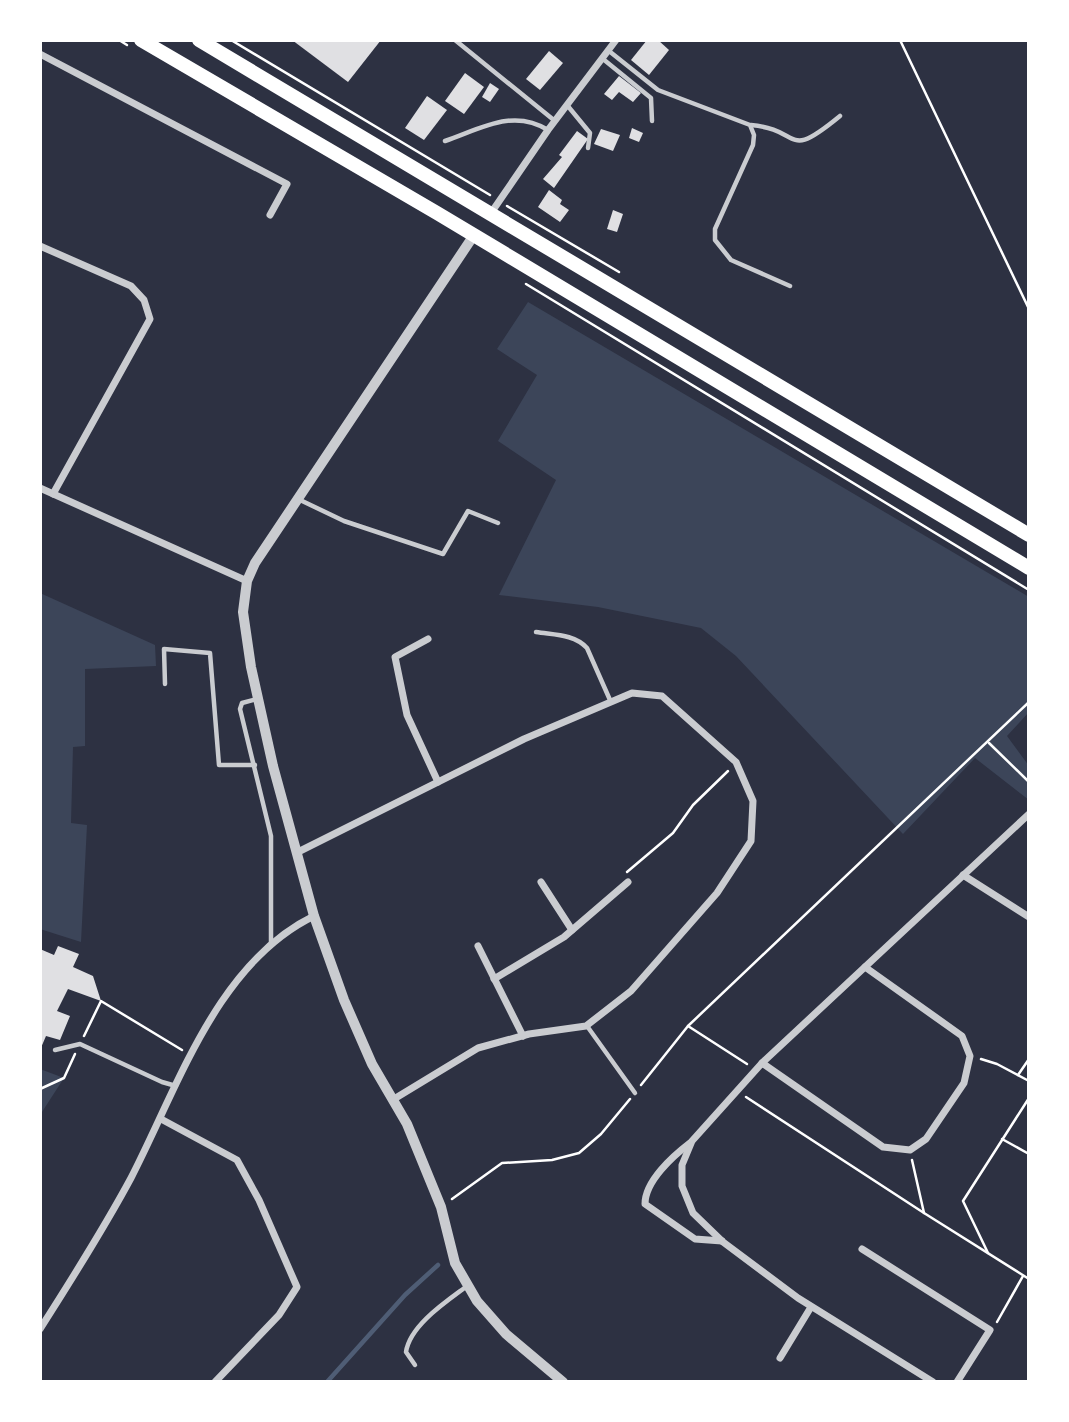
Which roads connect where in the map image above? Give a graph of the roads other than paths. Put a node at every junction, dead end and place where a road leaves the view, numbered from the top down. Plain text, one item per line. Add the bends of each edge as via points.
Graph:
1 (199, 40) edge
2 (455, 40) edge
3 (616, 40) edge
4 (136, 43) edge
5 (609, 51) junction
6 (40, 54) edge
7 (603, 59) junction
8 (567, 105) junction
9 (840, 116) dead end
10 (555, 121) junction
11 (652, 121) dead end
12 (750, 125) junction
13 (548, 130) junction
14 (445, 141) dead end
15 (588, 148) dead end
16 (491, 213) junction
17 (270, 215) dead end
18 (474, 235) junction
19 (40, 247) edge
20 (790, 286) dead end
21 (40, 488) edge
22 (53, 494) junction
23 (297, 498) junction
24 (498, 523) dead end
25 (1029, 535) edge
26 (1029, 568) edge
27 (247, 581) junction
28 (536, 632) dead end
29 (428, 639) dead end
30 (165, 684) dead end
31 (258, 699) junction
32 (610, 701) junction
33 (254, 765) junction
34 (438, 782) junction
35 (1029, 814) edge
36 (296, 853) junction
37 (963, 875) junction
38 (541, 882) dead end
39 (628, 882) road end
40 (314, 916) junction
41 (1029, 917) edge
42 (572, 930) junction
43 (271, 943) junction
44 (478, 946) dead end
45 (865, 967) junction
46 (494, 979) junction
47 (586, 1026) junction
48 (523, 1036) junction
49 (55, 1049) dead end
50 (762, 1063) junction
51 (177, 1086) junction
52 (635, 1093) road end
53 (394, 1099) junction
54 (162, 1119) junction
55 (692, 1141) junction
56 (723, 1242) junction
57 (862, 1250) dead end
58 (468, 1285) junction
59 (811, 1307) junction
60 (40, 1329) edge
61 (780, 1358) dead end
62 (415, 1364) dead end
63 (215, 1382) edge
64 (563, 1382) edge
65 (933, 1382) edge
66 (957, 1382) edge

1 - 16 highway
2 - 10 lane
3 - 5 street
4 - 18 highway
5 - 7 street
5 - 12 lane via 658,90
6 - 17 street via 287,184
7 - 8 street
7 - 11 lane via 651,99
8 - 10 street
8 - 15 lane via 590,133
9 - 12 lane via 801,142
10 - 13 street
12 - 20 lane via 753,145 715,240 731,260
13 - 14 lane via 515,118
13 - 16 street
16 - 25 highway
18 - 23 street
18 - 26 highway
19 - 22 street via 131,286 144,300 150,319
21 - 22 street
22 - 27 street
23 - 24 lane via 344,521 443,554 468,511
23 - 27 street
27 - 31 street via 243,612
28 - 32 lane via 582,642
29 - 34 street via 395,657 407,715
30 - 33 lane via 164,649 210,653 219,765
31 - 33 lane via 242,703 240,709
31 - 36 street
32 - 34 street
32 - 47 street via 632,693 662,696 736,762 753,801 751,841 717,893 640,981
33 - 43 lane via 271,836
34 - 36 street
35 - 37 street
36 - 40 street
37 - 41 street
37 - 45 street
38 - 42 street
39 - 42 street
40 - 43 street
40 - 53 street via 344,1000
42 - 46 street
43 - 51 street via 232,983
44 - 46 street
45 - 50 street
45 - 50 street via 962,1036 970,1056 964,1083 926,1139 909,1150 883,1147
46 - 48 street
47 - 48 street
47 - 52 lane
48 - 53 street via 478,1048
49 - 51 lane via 80,1044
50 - 55 street
51 - 54 street
53 - 58 street via 441,1207 456,1263
54 - 60 street via 106,1225
54 - 63 street via 237,1160 260,1200 297,1287 279,1315
55 - 56 street via 682,1165 682,1186 693,1213
55 - 56 street via 663,1169 645,1204 695,1239
56 - 59 street
57 - 66 street via 990,1330
58 - 62 lane via 419,1327 406,1352
58 - 64 street via 506,1334
59 - 61 street
59 - 65 street

